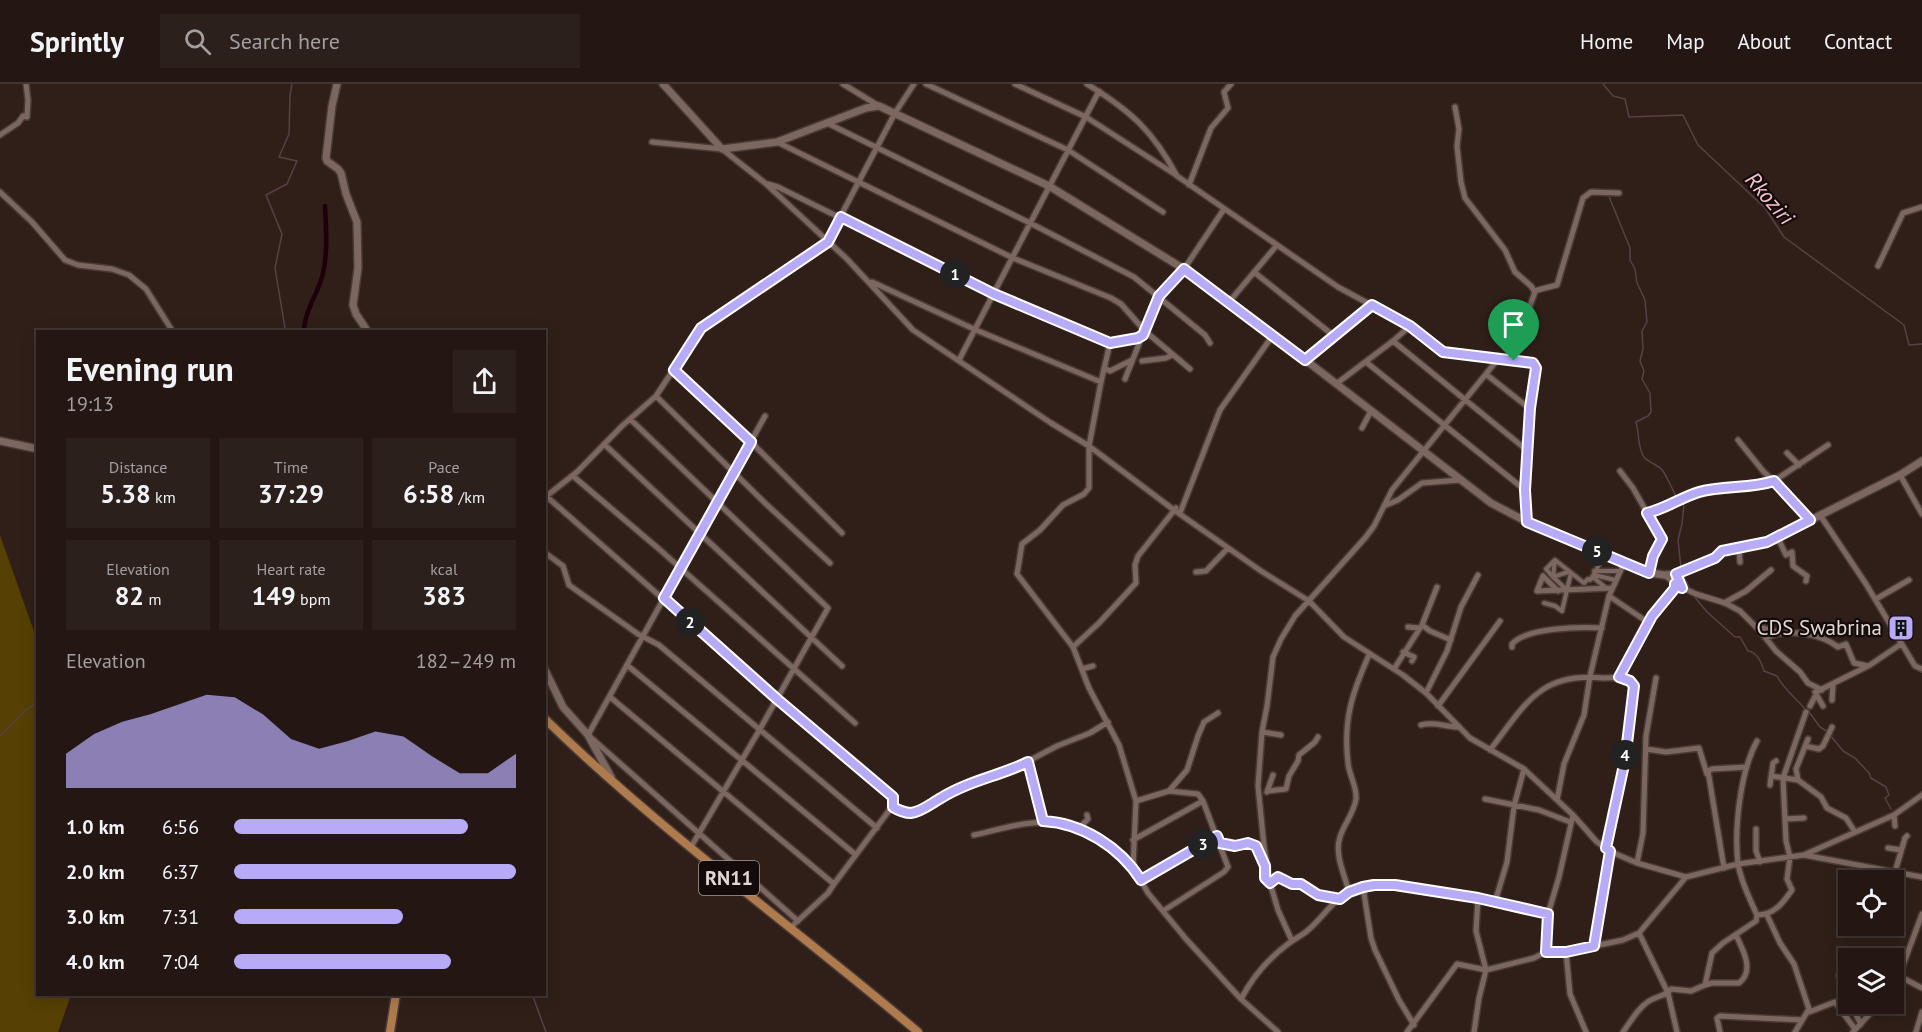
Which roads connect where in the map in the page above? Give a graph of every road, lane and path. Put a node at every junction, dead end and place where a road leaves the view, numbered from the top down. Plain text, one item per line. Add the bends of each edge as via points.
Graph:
1 (26, 84) edge
2 (337, 84) edge
3 (663, 84) edge
4 (843, 84) edge
5 (914, 84) edge
6 (926, 84) edge
7 (1016, 84) edge
8 (1087, 84) edge
9 (1231, 84) edge
10 (1099, 91) junction
11 (879, 106) junction
12 (1455, 108) dead end
13 (895, 113) junction
14 (1086, 117) junction
15 (828, 123) junction
16 (0, 135) edge
17 (652, 142) dead end
18 (777, 142) junction
19 (722, 148) junction
20 (876, 148) junction
21 (1068, 150) junction
22 (1177, 176) junction
23 (858, 182) junction
24 (765, 183) junction
25 (1190, 185) junction
26 (1049, 186) junction
27 (0, 192) edge
28 (1619, 193) dead end
29 (1922, 207) edge
30 (1224, 210) junction
31 (1163, 212) dead end
32 (841, 217) junction
33 (1032, 224) junction
34 (828, 242) junction
35 (1277, 245) junction
36 (1013, 258) junction
37 (1878, 266) dead end
38 (1184, 269) junction
39 (1254, 272) junction
40 (868, 280) junction
41 (1534, 291) junction
42 (994, 294) junction
43 (1159, 296) junction
44 (1229, 302) junction
45 (1372, 305) junction
46 (1410, 326) junction
47 (172, 330) edge
48 (367, 330) edge
49 (976, 330) junction
50 (1145, 331) junction
51 (1273, 335) junction
52 (1334, 336) junction
53 (1138, 338) junction
54 (1393, 341) junction
55 (1110, 343) junction
56 (1210, 343) dead end
57 (1172, 355) junction
58 (1133, 359) junction
59 (1498, 359) junction
60 (959, 360) junction
61 (1305, 360) junction
62 (1142, 361) dead end
63 (1514, 361) junction
64 (1366, 362) junction
65 (1104, 368) junction
66 (1190, 369) dead end
67 (674, 370) junction
68 (1487, 375) junction
69 (1125, 379) dead end
70 (1101, 382) junction
71 (1336, 384) junction
72 (656, 396) junction
73 (1465, 401) junction
74 (1530, 408) junction
75 (1371, 411) junction
76 (765, 416) dead end
77 (630, 419) junction
78 (1445, 426) junction
79 (1362, 428) dead end
80 (1738, 440) dead end
81 (0, 441) edge
82 (751, 442) junction
83 (604, 444) junction
84 (1828, 445) dead end
85 (1089, 446) junction
86 (36, 449) edge
87 (1528, 451) junction
88 (1424, 452) junction
89 (1787, 453) dead end
90 (1922, 461) edge
91 (1799, 465) junction
92 (1620, 471) dead end
93 (734, 472) junction
94 (1900, 475) junction
95 (573, 476) junction
96 (1460, 480) junction
97 (1774, 481) junction
98 (1525, 490) junction
99 (546, 496) edge
100 (546, 498) edge
101 (718, 501) junction
102 (1384, 507) junction
103 (1177, 510) junction
104 (1647, 513) junction
105 (1922, 514) edge
106 (1820, 515) junction
107 (1810, 520) junction
108 (1527, 522) junction
109 (842, 533) dead end
110 (699, 535) junction
111 (1777, 536) junction
112 (1228, 548) junction
113 (1738, 548) junction
114 (546, 553) edge
115 (1604, 554) junction
116 (1556, 560) junction
117 (1740, 562) dead end
118 (830, 563) dead end
119 (1624, 563) junction
120 (1563, 567) junction
121 (680, 569) junction
122 (1771, 570) dead end
123 (1620, 571) junction
124 (1196, 572) dead end
125 (1570, 572) junction
126 (1650, 573) junction
127 (1676, 574) junction
128 (1478, 575) dead end
129 (1664, 575) junction
130 (1592, 576) junction
131 (1554, 577) junction
132 (1615, 580) junction
133 (1909, 580) dead end
134 (1806, 581) dead end
135 (1675, 584) junction
136 (1437, 588) dead end
137 (1682, 588) junction
138 (1593, 589) junction
139 (1610, 589) junction
140 (1563, 595) junction
141 (1609, 596) junction
142 (664, 598) junction
143 (1876, 599) junction
144 (1308, 601) junction
145 (1544, 603) dead end
146 (1724, 603) junction
147 (1425, 618) junction
148 (1432, 621) dead end
149 (1500, 621) dead end
150 (1649, 623) junction
151 (1408, 627) dead end
152 (1421, 627) junction
153 (1602, 628) junction
154 (1757, 628) junction
155 (1780, 632) junction
156 (643, 636) junction
157 (811, 639) junction
158 (1765, 639) junction
159 (1451, 640) junction
160 (1901, 645) junction
161 (1073, 647) junction
162 (1512, 647) dead end
163 (1403, 652) junction
164 (1369, 655) junction
165 (1412, 661) dead end
166 (1854, 663) junction
167 (627, 665) junction
168 (842, 666) dead end
169 (1093, 666) dead end
170 (1868, 666) junction
171 (795, 668) junction
172 (1082, 669) junction
173 (1394, 669) junction
174 (1922, 669) edge
175 (546, 672) edge
176 (1856, 672) junction
177 (1590, 676) junction
178 (1619, 677) junction
179 (1656, 678) dead end
180 (1356, 682) junction
181 (1833, 685) junction
182 (1362, 690) dead end
183 (1817, 690) junction
184 (1426, 693) junction
185 (610, 697) junction
186 (777, 699) junction
187 (1832, 700) dead end
188 (1438, 706) junction
189 (1810, 706) dead end
190 (1823, 706) dead end
191 (1806, 712) dead end
192 (1218, 713) dead end
193 (546, 720) edge
194 (1108, 722) junction
195 (855, 723) dead end
196 (1421, 725) dead end
197 (1458, 727) junction
198 (1832, 727) dead end
199 (760, 729) junction
200 (1262, 732) junction
201 (588, 735) junction
202 (1281, 735) dead end
203 (1318, 737) dead end
204 (1808, 739) dead end
205 (1757, 741) dead end
206 (1805, 746) junction
207 (1646, 749) junction
208 (1490, 750) junction
209 (742, 760) junction
210 (1776, 761) dead end
211 (1028, 762) junction
212 (1747, 767) junction
213 (1524, 769) junction
214 (1273, 775) dead end
215 (1708, 775) junction
216 (1771, 776) junction
217 (611, 778) junction
218 (1783, 778) junction
219 (1798, 780) junction
220 (1770, 785) dead end
221 (1169, 791) junction
222 (1268, 791) junction
223 (723, 792) junction
224 (1260, 795) junction
225 (1922, 795) edge
226 (1485, 799) dead end
227 (1557, 800) junction
228 (1136, 801) junction
229 (1203, 801) junction
230 (1514, 806) junction
231 (893, 807) junction
232 (1088, 815) dead end
233 (1573, 815) junction
234 (1894, 815) junction
235 (1776, 817) dead end
236 (1785, 818) junction
237 (1804, 818) dead end
238 (1043, 821) junction
239 (1570, 822) junction
240 (1895, 826) dead end
241 (877, 828) junction
242 (1078, 829) junction
243 (1756, 829) dead end
244 (1856, 832) junction
245 (699, 833) junction
246 (974, 835) dead end
247 (1217, 836) junction
248 (1907, 836) dead end
249 (1133, 840) junction
250 (1220, 843) junction
251 (691, 847) junction
252 (1888, 848) dead end
253 (1608, 849) junction
254 (1901, 849) junction
255 (856, 855) junction
256 (1804, 855) junction
257 (1790, 857) junction
258 (1760, 862) junction
259 (1637, 863) junction
260 (1738, 864) junction
261 (1133, 867) junction
262 (1724, 868) junction
263 (1884, 870) edge
264 (1896, 870) edge
265 (1904, 874) edge
266 (1922, 877) edge
267 (1686, 878) junction
268 (1141, 880) junction
269 (1270, 883) junction
270 (834, 884) junction
271 (1363, 887) junction
272 (1349, 892) junction
273 (1478, 898) junction
274 (1340, 899) junction
275 (1495, 902) junction
276 (1163, 911) junction
277 (1548, 914) junction
278 (1922, 914) edge
279 (1757, 915) junction
280 (1767, 915) junction
281 (798, 921) junction
282 (790, 928) junction
283 (1639, 933) junction
284 (1736, 935) junction
285 (1292, 941) junction
286 (1594, 946) junction
287 (1546, 952) junction
288 (1566, 952) junction
289 (1904, 963) edge
290 (1486, 970) junction
291 (1904, 979) edge
292 (1705, 985) junction
293 (1922, 988) edge
294 (1668, 993) junction
295 (396, 996) edge
296 (1241, 999) junction
297 (1809, 1012) junction
298 (1922, 1012) edge
299 (1856, 1014) edge
300 (1870, 1014) edge
301 (1802, 1020) junction
302 (1861, 1024) junction
303 (1414, 1025) junction
304 (1854, 1031) edge
305 (390, 1032) edge
306 (918, 1032) edge
307 (1278, 1032) edge
308 (1407, 1032) edge
309 (1474, 1032) edge
310 (1586, 1032) edge
311 (1623, 1032) edge
312 (1677, 1032) edge
313 (1720, 1032) edge
314 (1795, 1032) edge
315 (1916, 1032) edge

1 - 16 street via 27,117 23,116
2 - 48 street via 326,158 341,173 357,222 358,268 353,304
3 - 19 street
4 - 11 street
5 - 13 street
6 - 21 street
7 - 14 street
8 - 10 street
9 - 25 street via 1224,92 1227,108 1211,128
10 - 14 street
10 - 22 street via 1139,121 1162,148
11 - 13 street
11 - 15 street
12 - 41 street via 1465,198 1505,250 1515,272
13 - 20 street
13 - 26 street
14 - 21 street
14 - 22 street
15 - 18 street
15 - 20 street
17 - 19 street
18 - 19 street
18 - 23 street
19 - 24 street
20 - 23 street
20 - 33 street
21 - 26 street
21 - 31 street
22 - 25 street
23 - 32 street
23 - 36 street
24 - 32 street
24 - 34 street
25 - 30 street
26 - 33 street
26 - 38 street
27 - 47 street via 65,261 129,275 146,289
28 - 41 street via 1591,192 1583,198 1557,285
29 - 37 street via 1903,213
30 - 35 street
30 - 38 street
32 - 34 street
32 - 42 street
33 - 36 street
33 - 43 street via 1134,278
34 - 40 street
34 - 67 street via 701,328
35 - 39 street
35 - 45 street
36 - 42 street
36 - 50 street via 1111,298
38 - 43 street
38 - 44 street
39 - 44 street
39 - 52 street
40 - 49 street
40 - 60 street via 910,327
41 - 63 street
42 - 49 street
42 - 55 street
43 - 50 street
43 - 56 street
44 - 51 street
45 - 46 street
45 - 52 street
46 - 54 street
46 - 59 street via 1443,352
49 - 60 street
49 - 70 street via 1083,371
50 - 53 street
50 - 57 street
51 - 61 street
51 - 103 street via 1220,410
52 - 61 street
53 - 55 street
53 - 58 street
54 - 64 street
54 - 73 street
55 - 65 street
57 - 62 street
57 - 66 street
58 - 65 street via 1110,371
58 - 69 street
59 - 63 street
59 - 68 street
60 - 85 street
61 - 71 street
63 - 74 street via 1533,363 1536,368
64 - 71 street
64 - 78 street
65 - 70 street
67 - 72 street
67 - 82 street
68 - 73 street
68 - 74 street
70 - 85 street
71 - 75 street
72 - 77 street
72 - 93 street
73 - 78 street
73 - 87 street
74 - 87 street
75 - 79 street
75 - 88 street
76 - 82 street
77 - 83 street
77 - 101 street
78 - 88 street
78 - 98 street
80 - 97 street
81 - 86 street
82 - 93 street
82 - 109 street
83 - 95 street
83 - 110 street
84 - 91 street
85 - 103 street
85 - 161 street via 1087,491 1063,505 1022,544 1017,574
87 - 98 street
88 - 96 street
88 - 102 street via 1392,490
89 - 91 street
90 - 94 street
91 - 97 street
92 - 104 street
93 - 101 street
93 - 118 street
94 - 105 street
94 - 106 street
95 - 99 street
95 - 121 street
96 - 102 street via 1422,483
96 - 108 street via 1491,503
97 - 104 street via 1700,492
97 - 107 street
98 - 108 street
100 - 142 street
101 - 110 street
101 - 157 street via 828,608
102 - 144 street via 1365,538
103 - 112 street
103 - 161 street via 1138,556 1136,583
104 - 126 street via 1662,539
106 - 107 street
106 - 143 street
107 - 111 street
108 - 115 street
110 - 121 street
110 - 157 street
111 - 113 street
111 - 134 street via 1786,555 1792,552 1793,566 1807,576
112 - 124 street via 1206,571
112 - 144 street
113 - 117 street
113 - 127 street via 1722,551 1715,558
114 - 156 street via 563,566 569,585
115 - 119 street
115 - 130 street
116 - 120 street
116 - 131 street
116 - 131 street via 1546,569
119 - 123 street
119 - 126 street
120 - 125 street
120 - 131 street
121 - 142 street
121 - 171 street
122 - 146 street
123 - 130 street
123 - 132 street
125 - 130 street via 1584,583
125 - 131 street
125 - 140 street
126 - 129 street
127 - 129 street
127 - 137 street
128 - 159 street via 1461,607
129 - 135 street
130 - 132 street
130 - 138 street
130 - 139 street
131 - 140 street
132 - 139 street
133 - 143 street
135 - 137 street
135 - 150 street
136 - 147 street
137 - 146 street
138 - 139 street
138 - 140 street
139 - 141 street
140 - 145 street via 1562,611
141 - 150 street
141 - 153 street
142 - 156 street
142 - 186 street
143 - 160 street
144 - 164 street via 1344,637
144 - 200 street via 1295,616 1273,657
146 - 154 street via 1740,611
147 - 148 street
147 - 152 street
149 - 188 street
150 - 178 street
151 - 152 street
152 - 159 street
152 - 163 street
153 - 162 street via 1543,631 1518,637
153 - 177 street
154 - 155 street
154 - 158 street
155 - 158 street
155 - 166 street via 1816,637 1838,646 1846,644
156 - 167 street
156 - 199 street
157 - 168 street
157 - 171 street
158 - 183 street
159 - 184 street
160 - 170 street
160 - 174 street via 1915,666
161 - 172 street
163 - 165 street via 1414,657
163 - 173 street
164 - 173 street
164 - 180 street
166 - 170 street
166 - 176 street
167 - 185 street
167 - 209 street
169 - 172 street
170 - 176 street
171 - 186 street
171 - 195 street
172 - 194 street
173 - 184 street
175 - 201 street via 562,707
176 - 181 street
177 - 178 street
177 - 208 street via 1556,681 1530,699
177 - 227 street via 1584,715 1564,764
178 - 253 street via 1634,686
179 - 207 street
180 - 182 street
180 - 272 street via 1347,713 1346,743 1356,798 1338,844
181 - 183 street
181 - 187 street
183 - 189 street
183 - 190 street
184 - 188 street
185 - 201 street
185 - 223 street
186 - 199 street
186 - 231 street via 893,797
188 - 197 street
191 - 218 street
192 - 221 street via 1204,723 1187,771
193 - 217 main road, RN11
194 - 211 street
194 - 228 street
196 - 197 street
197 - 208 street
198 - 206 street via 1819,749
199 - 209 street
199 - 241 street
200 - 202 street
200 - 224 street
201 - 217 street
201 - 245 street
203 - 222 street via 1299,755 1286,789
204 - 206 street
205 - 212 street
206 - 219 street via 1796,772
207 - 215 street via 1666,752 1699,748
207 - 259 street
208 - 213 street
209 - 223 street
209 - 255 street
210 - 216 street
211 - 231 street via 957,788 911,813
211 - 238 street
212 - 215 street via 1712,769
212 - 260 street via 1737,817
213 - 227 street
213 - 230 street
214 - 222 street
215 - 262 street
216 - 218 street
216 - 220 street
217 - 251 main road, RN11
218 - 219 street
218 - 236 street
219 - 244 street via 1821,797 1827,808 1846,818
221 - 228 street
221 - 229 street via 1198,794
222 - 224 street
223 - 245 street
223 - 270 street
224 - 269 street
225 - 234 street
226 - 230 street
227 - 233 street
228 - 249 street
229 - 247 street
229 - 249 street
230 - 239 street via 1539,810
230 - 275 street via 1507,862
231 - 241 street
232 - 242 street
233 - 239 street
233 - 253 street via 1592,838
234 - 240 street
234 - 244 street
235 - 236 street
236 - 237 street
236 - 257 street
238 - 242 street
238 - 246 street
239 - 277 street
241 - 255 street
242 - 261 street via 1102,841
243 - 258 street
244 - 256 street
245 - 251 street
245 - 281 street
247 - 250 street
247 - 268 street
248 - 254 street
249 - 261 street
250 - 269 street via 1256,846
250 - 276 street via 1227,870
251 - 282 main road, RN11
252 - 254 street
253 - 259 street
253 - 286 street
254 - 264 street
255 - 270 street
256 - 257 street
256 - 263 street
257 - 258 street
257 - 280 street via 1787,879 1792,890
258 - 260 street
259 - 267 street
260 - 262 street
260 - 279 street
261 - 268 street
262 - 267 street
265 - 266 street
267 - 283 street
268 - 276 street
269 - 274 street via 1278,877 1301,884 1318,895
269 - 285 street
270 - 281 street
271 - 272 street
271 - 273 street via 1395,885
271 - 303 street via 1375,950
272 - 274 street
273 - 275 street
273 - 290 street via 1476,931
274 - 285 street via 1308,931
275 - 277 street
276 - 296 street
277 - 287 street
278 - 289 street
279 - 280 street
279 - 284 street via 1756,921
280 - 297 street via 1794,964
281 - 282 street
282 - 306 main road, RN11
283 - 286 street
283 - 294 street
284 - 292 street via 1712,953
284 - 292 street via 1748,968 1744,979 1739,983
285 - 296 street via 1256,975
286 - 288 street
287 - 288 street
287 - 290 street
288 - 310 street via 1570,994
290 - 303 street via 1457,964
290 - 309 street
291 - 293 street
292 - 294 street
294 - 311 street via 1648,1002
294 - 312 street
295 - 305 main road
296 - 307 street
297 - 301 street
297 - 304 street via 1835,1002
298 - 315 street
299 - 302 street
300 - 302 street
301 - 313 street via 1720,1016
301 - 314 street
302 - 304 street
303 - 308 street

